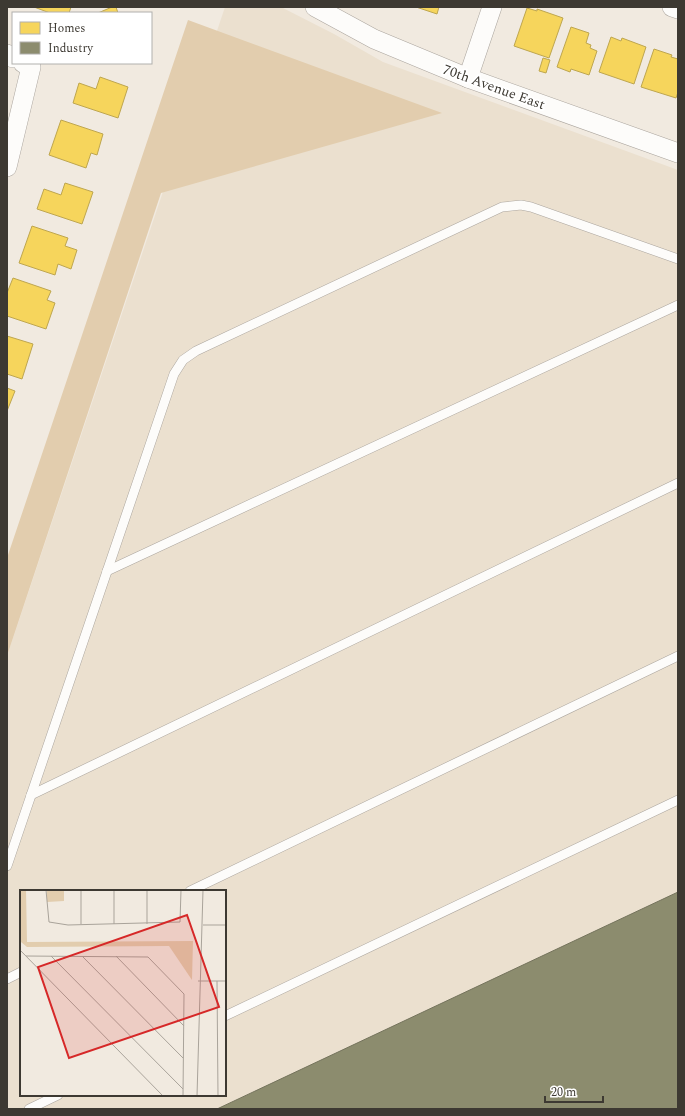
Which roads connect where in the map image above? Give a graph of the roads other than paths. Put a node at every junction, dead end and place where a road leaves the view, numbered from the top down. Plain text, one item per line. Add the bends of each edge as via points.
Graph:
1 (316, 7) edge
2 (492, 7) edge
3 (672, 7) edge
4 (678, 9) edge
5 (27, 65) edge
6 (468, 78) junction
7 (678, 153) edge
8 (7, 166) edge
9 (678, 259) edge
10 (678, 305) edge
11 (678, 483) edge
12 (107, 571) junction
13 (678, 656) edge
14 (31, 795) junction
15 (678, 800) edge
16 (7, 866) edge
17 (192, 890) edge
18 (20, 972) edge
19 (7, 979) edge
20 (226, 1016) edge
21 (56, 1096) edge
22 (29, 1109) edge

1 - 6 street, 70th Avenue East via 374,38
2 - 6 street
3 - 4 street
5 - 8 street
6 - 7 street, 70th Avenue East
9 - 12 lane via 531,207 502,207 189,355 174,374
10 - 12 lane
11 - 14 lane
12 - 14 lane
13 - 17 lane
14 - 16 lane
15 - 20 lane
18 - 19 lane
21 - 22 lane

